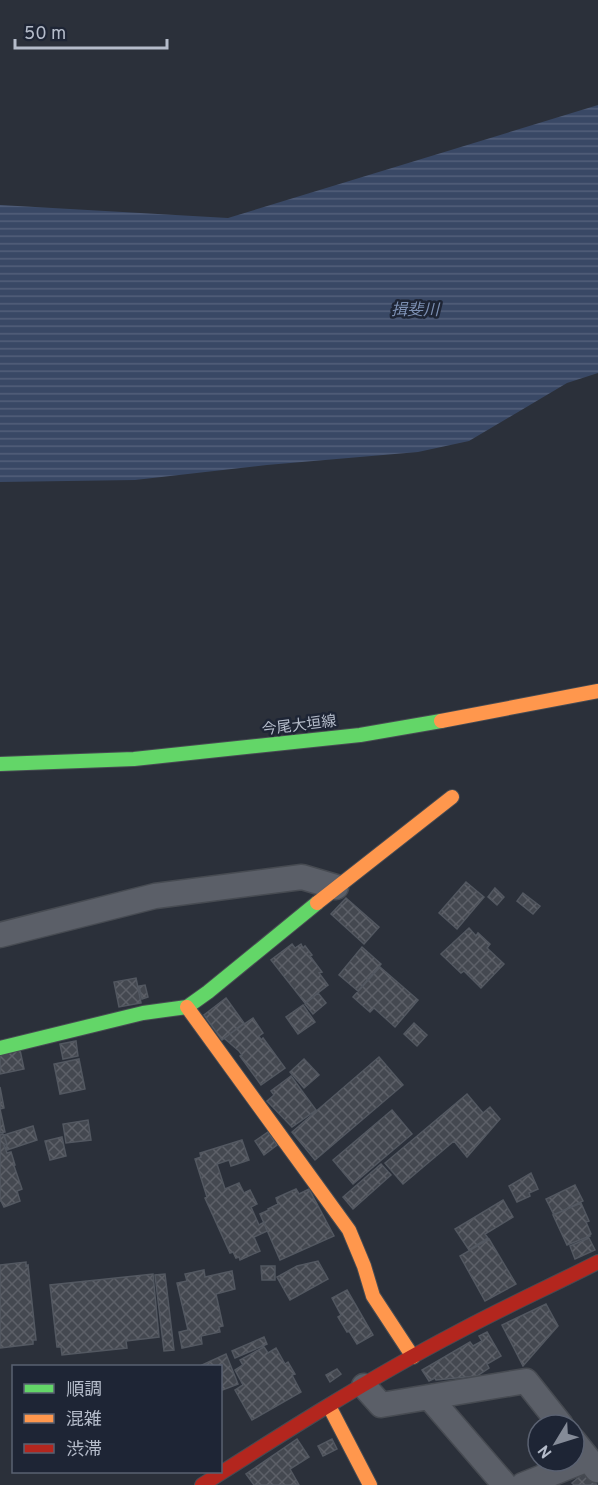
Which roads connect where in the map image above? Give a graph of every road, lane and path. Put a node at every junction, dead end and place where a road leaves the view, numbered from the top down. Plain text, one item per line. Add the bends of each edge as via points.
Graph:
1 (598, 691) edge
2 (0, 764) edge
3 (452, 797) dead end
4 (336, 887) junction
5 (0, 935) edge
6 (187, 1007) junction
7 (0, 1048) edge
8 (598, 1263) edge
9 (413, 1357) junction
10 (364, 1386) junction
11 (429, 1397) junction
12 (329, 1406) junction
13 (551, 1413) edge
14 (587, 1458) edge
15 (221, 1473) edge
16 (222, 1473) edge
17 (202, 1485) edge
18 (369, 1485) edge
19 (505, 1485) edge
20 (523, 1485) edge

1 - 2 street, 今尾大垣線 via 360,735 134,759
3 - 4 street
4 - 5 street via 302,877 155,896
4 - 6 street
6 - 7 street via 143,1013
6 - 9 street via 349,1230 373,1296
8 - 9 street
9 - 10 street
10 - 11 street via 381,1405
10 - 12 street
11 - 13 street via 526,1381
11 - 19 street
12 - 16 street
12 - 18 street
14 - 20 street
15 - 17 street

